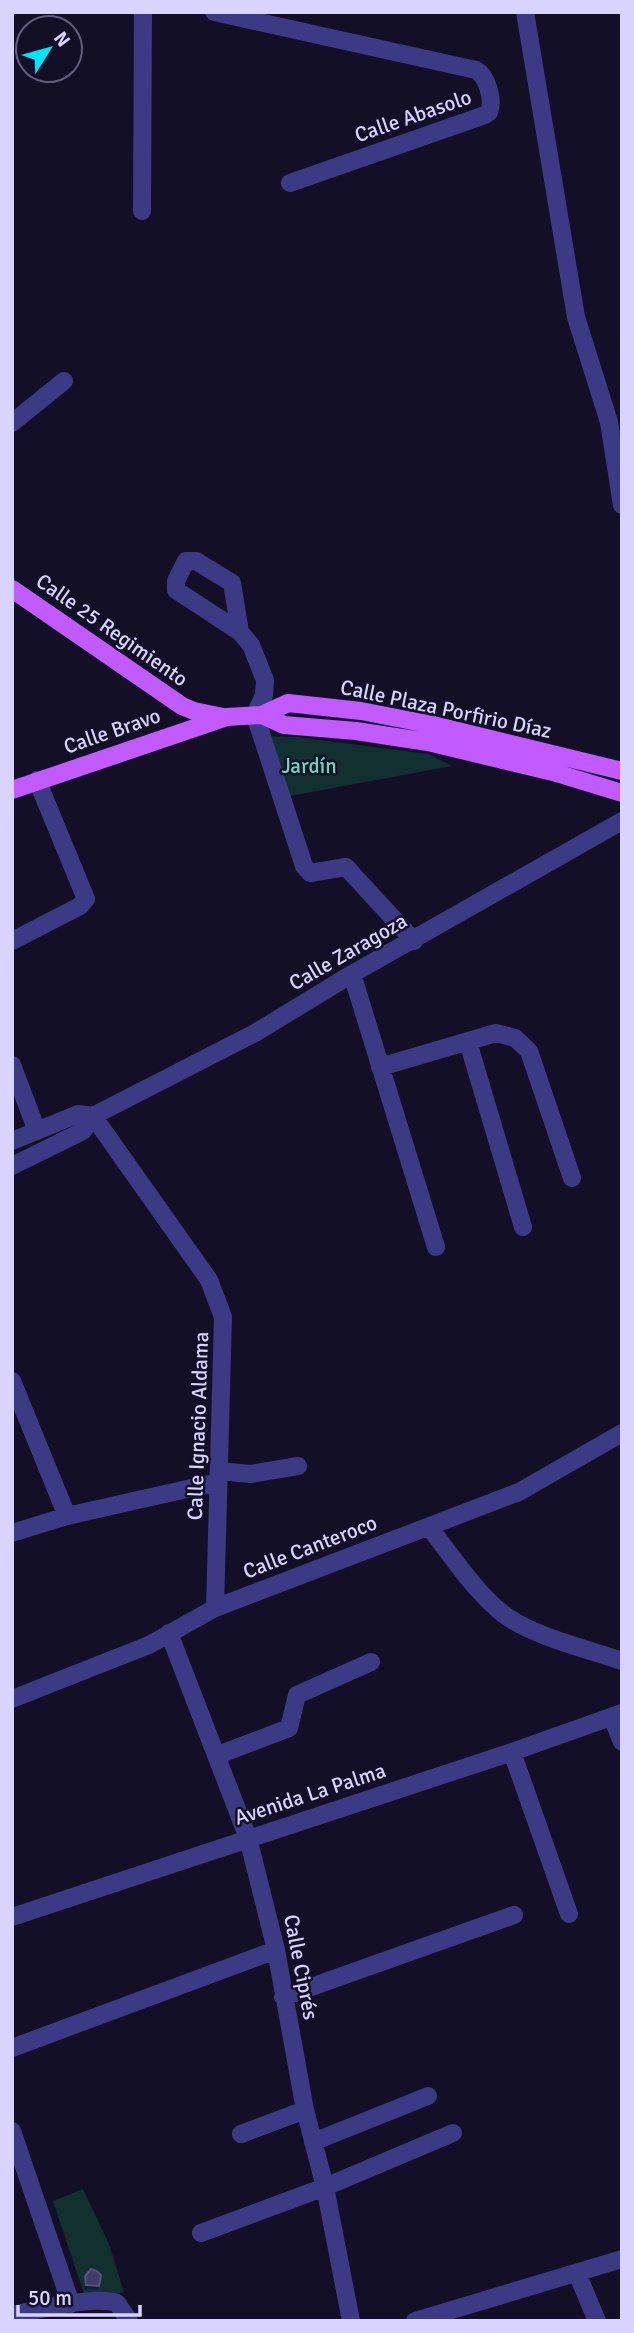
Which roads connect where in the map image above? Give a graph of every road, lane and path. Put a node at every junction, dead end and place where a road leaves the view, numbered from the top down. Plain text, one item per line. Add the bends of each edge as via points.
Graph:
1 (143, 12) edge
2 (214, 12) edge
3 (525, 12) edge
4 (290, 183) dead end
5 (142, 211) dead end
6 (64, 381) dead end
7 (12, 424) edge
8 (622, 505) edge
9 (12, 589) edge
10 (240, 632) dead end
11 (259, 715) junction
12 (227, 718) junction
13 (622, 771) edge
14 (37, 780) junction
15 (12, 789) edge
16 (622, 793) edge
17 (622, 821) edge
18 (12, 941) edge
19 (414, 941) junction
20 (352, 974) junction
21 (468, 1042) junction
22 (12, 1065) edge
23 (380, 1067) junction
24 (93, 1116) junction
25 (37, 1131) junction
26 (12, 1142) edge
27 (12, 1166) edge
28 (572, 1178) dead end
29 (523, 1227) dead end
30 (436, 1247) dead end
31 (12, 1381) edge
32 (622, 1433) edge
33 (298, 1466) dead end
34 (219, 1476) junction
35 (67, 1516) junction
36 (429, 1527) junction
37 (12, 1533) edge
38 (215, 1608) junction
39 (169, 1633) junction
40 (622, 1661) edge
41 (371, 1662) dead end
42 (12, 1699) edge
43 (617, 1715) edge
44 (622, 1742) edge
45 (512, 1752) junction
46 (218, 1755) junction
47 (248, 1838) junction
48 (569, 1914) dead end
49 (514, 1915) dead end
50 (12, 1917) edge
51 (276, 1950) junction
52 (283, 1997) junction
53 (12, 2048) edge
54 (428, 2096) dead end
55 (305, 2110) junction
56 (12, 2131) edge
57 (453, 2133) dead end
58 (241, 2134) dead end
59 (313, 2142) junction
60 (325, 2187) junction
61 (201, 2233) dead end
62 (622, 2259) edge
63 (577, 2273) junction
64 (71, 2304) junction
65 (12, 2318) edge
66 (129, 2321) edge
67 (351, 2321) edge
68 (415, 2321) edge
69 (597, 2321) edge

1 - 5 street
2 - 4 street, Calle Abasolo via 476,70 484,77 491,103 485,115
3 - 8 street via 576,317 609,422
6 - 7 street
9 - 12 main road, Calle 25 Regimiento via 182,706
10 - 11 street via 251,645 265,680
11 - 12 main road, Calle Plaza Porfirio Díaz
11 - 13 main road, Calle Plaza Porfirio Díaz via 288,703 361,711
11 - 16 main road, Calle Plaza Porfirio Díaz via 284,725 428,742
11 - 19 street via 306,870 346,867
12 - 14 main road, Calle Bravo
14 - 15 main road, Calle Bravo
14 - 18 street via 86,899
17 - 19 street, Calle Zaragoza
19 - 20 street, Calle Zaragoza
20 - 23 street
20 - 24 street, Calle Zaragoza via 255,1033
21 - 23 street
21 - 28 street via 496,1033 515,1038 529,1051
21 - 29 street
22 - 25 street
23 - 30 street
24 - 25 street, Calle Zaragoza via 78,1114
24 - 27 street, Calle Zaragoza via 83,1131
24 - 34 street, Calle Ignacio Aldama via 218,1298 225,1331
25 - 26 street, Calle Zaragoza
31 - 35 street
32 - 36 street, Calle Canteroco via 519,1492
33 - 34 street
34 - 35 street
34 - 38 street, Calle Ignacio Aldama
35 - 37 street
36 - 38 street, Calle Canteroco
36 - 40 street via 506,1616
38 - 39 street, Calle Canteroco
39 - 42 street, Calle Canteroco via 149,1646
39 - 46 street, Calle Ciprés
41 - 46 street via 297,1695 289,1728
43 - 44 street
43 - 45 street, Avenida La Palma
45 - 47 street, Avenida La Palma
45 - 48 street
46 - 47 street, Calle Ciprés
47 - 50 street, Avenida La Palma
47 - 51 street, Calle Ciprés
49 - 52 street
51 - 52 street, Calle Ciprés
51 - 53 street
52 - 55 street, Calle Ciprés
54 - 59 street
55 - 58 street
55 - 59 street, Calle Ciprés
56 - 64 street
57 - 60 street
59 - 60 street, Calle Ciprés
60 - 61 street
60 - 67 street, Calle Ciprés
62 - 63 street
63 - 68 street
63 - 69 street
64 - 65 street
64 - 66 street via 117,2303

